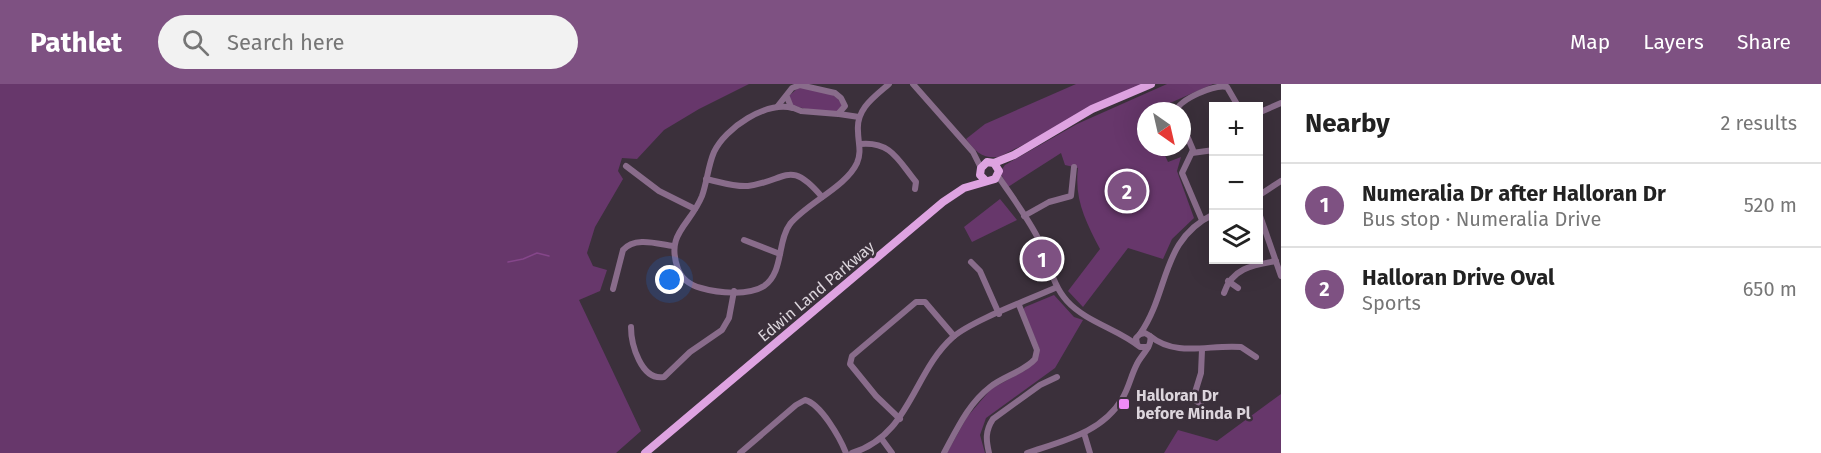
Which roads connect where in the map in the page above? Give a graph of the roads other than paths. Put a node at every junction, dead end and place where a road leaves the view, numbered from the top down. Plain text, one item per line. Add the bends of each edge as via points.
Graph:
1 (889, 84) edge
2 (913, 84) edge
3 (1151, 84) edge
4 (787, 97) junction
5 (1184, 102) edge
6 (1236, 102) edge
7 (1281, 103) edge
8 (844, 104) junction
9 (774, 108) junction
10 (793, 108) junction
11 (1263, 111) edge
12 (838, 114) junction
13 (859, 117) junction
14 (1191, 142) edge
15 (860, 144) junction
16 (1209, 152) edge
17 (1192, 153) junction
18 (626, 166) dead end
19 (1074, 167) dead end
20 (990, 171) junction
21 (706, 179) junction
22 (1281, 181) edge
23 (918, 184) dead end
24 (1263, 193) edge
25 (822, 197) junction
26 (695, 209) junction
27 (1024, 216) junction
28 (1209, 216) edge
29 (1202, 220) junction
30 (1263, 224) edge
31 (744, 240) dead end
32 (673, 246) junction
33 (780, 254) junction
34 (1276, 261) junction
35 (971, 262) dead end
36 (1281, 276) edge
37 (1228, 281) junction
38 (1057, 287) junction
39 (1238, 288) dead end
40 (613, 289) dead end
41 (734, 291) junction
42 (1224, 293) dead end
43 (1019, 305) junction
44 (999, 314) junction
45 (1148, 321) junction
46 (631, 327) dead end
47 (1123, 334) junction
48 (1139, 334) junction
49 (1149, 335) junction
50 (954, 336) junction
51 (1161, 344) junction
52 (1137, 345) junction
53 (1149, 346) junction
54 (1202, 350) junction
55 (1256, 357) dead end
56 (1137, 362) junction
57 (1057, 377) dead end
58 (1186, 395) dead end
59 (1193, 399) junction
60 (1201, 404) dead end
61 (687, 418) junction
62 (900, 419) junction
63 (1084, 433) junction
64 (881, 438) junction
65 (645, 453) edge
66 (650, 453) edge
67 (740, 453) edge
68 (846, 453) edge
69 (852, 453) edge
70 (892, 453) edge
71 (944, 453) edge
72 (989, 453) edge
73 (1027, 453) edge
74 (1090, 453) edge

1 - 13 street via 868,102
2 - 20 street
3 - 20 main road, Edwin Land Parkway via 1092,109
4 - 8 street via 792,88 802,85 835,93
4 - 9 street
4 - 10 street
5 - 6 street via 1219,86 1227,87
7 - 11 street
8 - 12 street
8 - 13 street
9 - 10 street
9 - 21 street via 739,125 723,138 713,154
10 - 12 street
12 - 13 street
13 - 15 street
14 - 17 street
15 - 23 street via 885,146
15 - 25 street via 853,170
16 - 17 street
17 - 29 street via 1182,173
18 - 26 street via 659,191
19 - 27 street via 1071,195
20 - 27 street
20 - 61 main road, Edwin Land Parkway via 925,216
21 - 25 street via 747,186 785,174 795,175 810,182
21 - 26 street
22 - 24 street
25 - 33 street via 788,226
26 - 32 street
27 - 38 street via 1040,242
28 - 29 street
29 - 45 street via 1178,243
30 - 34 street
31 - 33 street
32 - 40 street via 636,242 628,245 623,250
32 - 41 street via 685,281 701,288
33 - 41 street via 764,286
34 - 36 street
34 - 37 street via 1245,268
35 - 44 street via 980,271
37 - 39 street
37 - 42 street
38 - 43 street
38 - 47 street via 1069,303 1087,316
41 - 46 street via 729,318 722,330 662,378 647,372 632,341
43 - 44 street
43 - 71 street via 1037,350 1035,359 979,397
44 - 50 street
45 - 48 street
45 - 49 street
47 - 48 street
47 - 52 street
48 - 49 street
48 - 52 street
49 - 51 street
49 - 53 street
50 - 62 street via 931,364
50 - 62 street via 925,302 916,302 852,356 850,364
51 - 53 street
51 - 54 street
52 - 53 street
52 - 56 street
53 - 56 street
54 - 55 street via 1240,346
54 - 59 street
56 - 63 street via 1114,411
57 - 72 street via 993,419 986,440
58 - 59 street
59 - 60 street
61 - 65 main road, Edwin Land Parkway
61 - 66 main road, Edwin Land Parkway
62 - 64 street
63 - 73 street
63 - 74 street
64 - 69 street
64 - 70 street
67 - 68 street via 805,400 835,431

